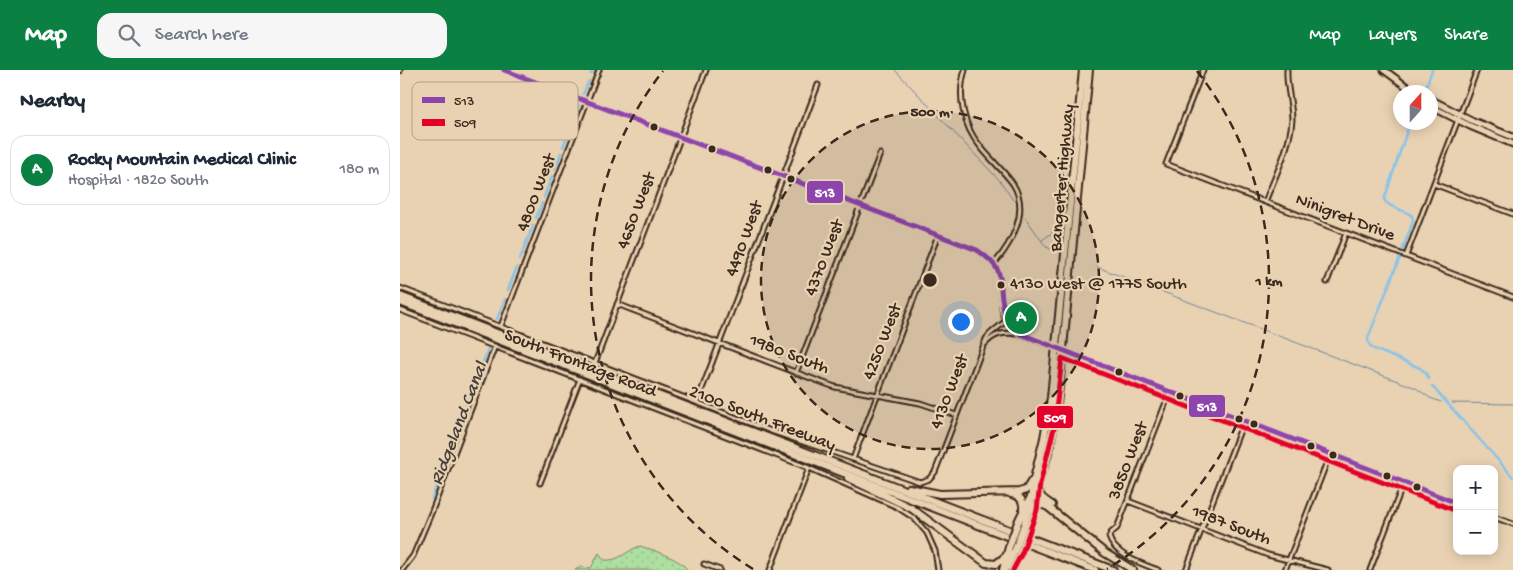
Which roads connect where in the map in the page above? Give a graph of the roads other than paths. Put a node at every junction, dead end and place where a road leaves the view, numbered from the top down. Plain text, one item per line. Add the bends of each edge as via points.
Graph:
1 (504, 70) edge
2 (599, 70) edge
3 (706, 70) edge
4 (965, 70) edge
5 (1082, 70) edge
6 (1089, 70) edge
7 (1203, 70) edge
8 (1287, 70) edge
9 (1384, 70) edge
10 (1477, 70) edge
11 (535, 82) edge
12 (818, 85) dead end
13 (1404, 85) edge
14 (578, 99) edge
15 (587, 102) junction
16 (1438, 104) edge
17 (1438, 109) edge
18 (1459, 118) junction
19 (578, 125) edge
20 (1498, 134) junction
21 (1513, 137) edge
22 (680, 138) junction
23 (572, 140) edge
24 (1513, 144) edge
25 (880, 154) dead end
26 (782, 176) junction
27 (1434, 184) junction
28 (1265, 202) junction
29 (860, 206) junction
30 (1513, 214) edge
31 (1346, 233) junction
32 (938, 235) junction
33 (1406, 256) junction
34 (994, 264) junction
35 (1328, 282) dead end
36 (400, 288) edge
37 (400, 296) edge
38 (1513, 298) edge
39 (400, 302) edge
40 (617, 304) junction
41 (400, 310) edge
42 (1006, 320) junction
43 (501, 326) junction
44 (1021, 334) junction
45 (720, 343) junction
46 (495, 346) junction
47 (982, 348) junction
48 (1060, 349) junction
49 (595, 363) junction
50 (796, 373) junction
51 (580, 379) junction
52 (1170, 392) junction
53 (878, 395) junction
54 (697, 402) junction
55 (956, 415) junction
56 (1244, 420) junction
57 (1330, 454) junction
58 (853, 459) junction
59 (827, 461) junction
60 (1037, 467) junction
61 (809, 468) junction
62 (834, 470) junction
63 (1038, 482) junction
64 (1404, 482) junction
65 (540, 484) dead end
66 (993, 493) junction
67 (1032, 495) junction
68 (1453, 500) edge
69 (1128, 501) junction
70 (1026, 512) junction
71 (1498, 518) edge
72 (1513, 524) edge
73 (1074, 527) junction
74 (1201, 530) junction
75 (952, 538) junction
76 (1012, 549) junction
77 (1006, 556) junction
78 (1288, 561) junction
79 (704, 564) dead end
80 (402, 570) edge
81 (720, 570) edge
82 (770, 570) edge
83 (938, 570) edge
84 (992, 570) edge
85 (1004, 570) edge
86 (1013, 570) edge
87 (1095, 570) edge
88 (1113, 570) edge
89 (1132, 570) edge
90 (1158, 570) edge
91 (1186, 570) edge
92 (1285, 570) edge
93 (1328, 570) edge
94 (1370, 570) edge

1 - 11 street
2 - 15 street, 4800 West
3 - 22 street, 4650 West
4 - 34 street via 961,95 967,125 979,145 1013,184 1020,206 1014,232
5 - 48 highway, Bangerter Highway
6 - 48 highway, Bangerter Highway
7 - 28 street, Ninigret Drive via 1166,164
8 - 28 street via 1292,111 1290,133
9 - 13 main road
10 - 18 street
12 - 26 street, 4490 West
14 - 15 street
15 - 19 street, 4800 West
15 - 22 street
16 - 18 main road
17 - 18 main road
18 - 20 main road
18 - 27 street
20 - 21 main road
20 - 24 main road
22 - 26 street
22 - 40 street, 4650 West
23 - 43 street, 4800 West
25 - 29 street, 4370 West
26 - 29 street
26 - 45 street, 4490 West
27 - 30 street
27 - 33 street
28 - 31 street, Ninigret Drive
29 - 32 street
29 - 50 street, 4370 West
31 - 33 street, Ninigret Drive
31 - 35 street
32 - 34 street via 977,250
32 - 53 street, 4250 West
33 - 38 street, Ninigret Drive
34 - 42 street via 1001,281 1001,308
36 - 43 street
37 - 59 highway, 2100 South Freeway
39 - 62 highway, 2100 South Freeway
40 - 45 street, 1980 South
40 - 49 street, 4650 West
41 - 46 street, South Frontage Road
42 - 44 street
42 - 47 street, 4130 West via 990,334
43 - 49 street
44 - 47 street via 1001,333
44 - 48 street
45 - 50 street, 1980 South
45 - 54 street, 4490 West
46 - 51 street, South Frontage Road
46 - 80 street via 432,511 412,559
47 - 55 street, 4130 West
48 - 52 street
48 - 60 highway, Bangerter Highway
48 - 63 highway, Bangerter Highway via 1054,421
49 - 54 street
50 - 53 street, 1980 South via 835,387
51 - 61 street, South Frontage Road
51 - 65 street
52 - 56 street
52 - 69 street, 3850 West
53 - 55 street, 1980 South via 920,403
53 - 58 street, 4250 West
54 - 58 street
55 - 58 street, 4130 West via 935,472 923,482
56 - 57 street
56 - 74 street
57 - 64 street
57 - 78 street
59 - 66 highway via 925,492
59 - 88 highway, 2100 South Freeway
60 - 66 highway via 1026,490
60 - 67 highway, Bangerter Highway
61 - 82 street
61 - 83 street, South Frontage Road via 898,507 914,518 932,542
62 - 75 highway via 911,508
62 - 87 highway, 2100 South Freeway
63 - 67 highway, Bangerter Highway
63 - 73 highway via 1041,497
64 - 68 street
64 - 94 street
66 - 70 highway via 1016,495
67 - 70 highway, Bangerter Highway
69 - 74 street, 1987 South
69 - 90 street, 3850 West via 1118,528 1109,537 1110,541 1135,561
70 - 73 highway via 1034,506 1045,505
70 - 76 highway, Bangerter Highway, bridge
71 - 72 street
73 - 89 highway
74 - 78 street, 1987 South
74 - 91 street
75 - 77 highway via 988,564 997,564
75 - 84 highway
76 - 77 highway, Bangerter Highway
76 - 85 highway, Bangerter Highway
76 - 86 highway
77 - 85 highway, Bangerter Highway
78 - 92 street
78 - 93 street, 1987 South
79 - 81 street

